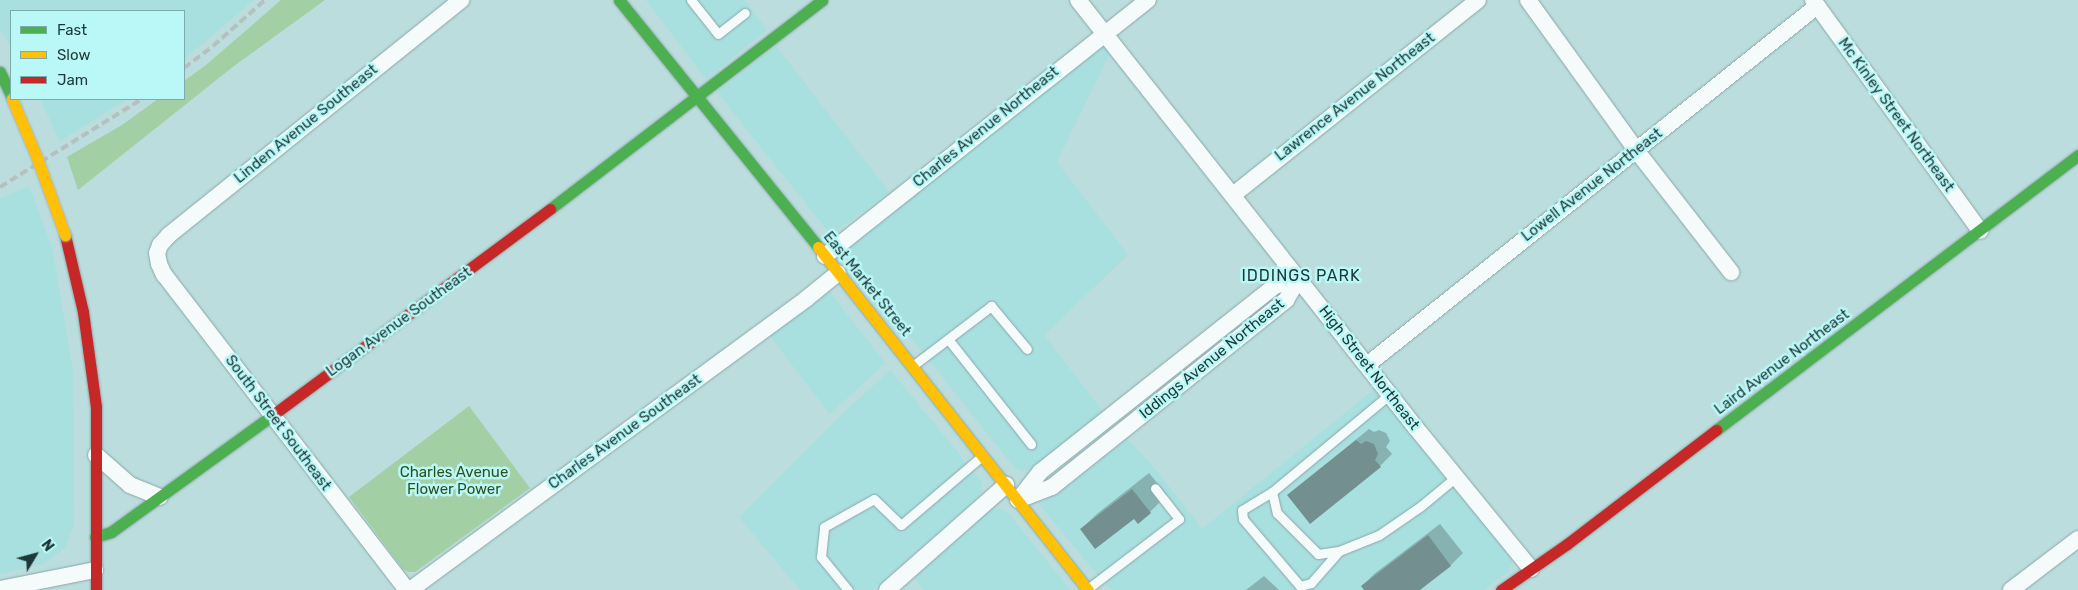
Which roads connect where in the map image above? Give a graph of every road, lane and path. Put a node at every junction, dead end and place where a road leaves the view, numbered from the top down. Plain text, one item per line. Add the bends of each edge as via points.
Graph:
1 (461, 0) edge
2 (620, 0) edge
3 (691, 0) edge
4 (822, 0) edge
5 (1078, 0) edge
6 (1148, 0) edge
7 (1478, 0) edge
8 (1528, 0) edge
9 (1815, 3) edge
10 (745, 13) dead end
11 (1105, 33) junction
12 (2, 77) edge
13 (10, 93) edge
14 (697, 98) junction
15 (13, 100) edge
16 (1636, 150) junction
17 (2078, 155) edge
18 (1233, 195) junction
19 (1980, 230) junction
20 (157, 253) joint
21 (825, 256) junction
22 (1731, 272) dead end
23 (838, 273) junction
24 (1299, 278) junction
25 (948, 339) junction
26 (1027, 348) dead end
27 (1367, 365) junction
28 (913, 366) junction
29 (1390, 394) junction
30 (272, 415) junction
31 (1031, 444) dead end
32 (96, 455) junction
33 (983, 456) junction
34 (1456, 477) junction
35 (1006, 485) junction
36 (1155, 488) dead end
37 (1272, 492) junction
38 (160, 497) junction
39 (1018, 500) junction
40 (95, 537) junction
41 (2078, 539) edge
42 (1339, 551) junction
43 (1531, 569) junction
44 (95, 570) junction
45 (0, 589) edge
46 (96, 590) edge
47 (408, 590) edge
48 (848, 590) edge
49 (887, 590) edge
50 (1088, 590) edge
51 (1501, 590) edge
52 (2011, 590) edge

1 - 20 street, Linden Avenue Southeast via 169,235
2 - 14 street, East Market Street
3 - 10 lane via 718,34
4 - 14 street, Logan Avenue Southeast
5 - 11 street, High Street Northeast
6 - 11 street, Charles Avenue Northeast
7 - 18 street, Lawrence Avenue Northeast
8 - 16 street
9 - 16 street, Lowell Avenue Northeast
9 - 19 street, Mc Kinley Street Northeast
11 - 18 street, High Street Northeast
11 - 21 street, Charles Avenue Northeast
12 - 13 street
14 - 21 street, East Market Street
14 - 30 street, Logan Avenue Southeast
15 - 32 street, bridge via 65,235 83,312 96,407
16 - 22 street
16 - 27 street, Lowell Avenue Northeast
17 - 19 street, Laird Avenue Northeast
18 - 24 street, High Street Northeast
19 - 43 street, Laird Avenue Northeast
20 - 30 street, South Street Southeast via 164,275
21 - 23 street, East Market Street
23 - 28 street, East Market Street
23 - 47 street, Charles Avenue Southeast
24 - 27 street, High Street Northeast
24 - 39 street, Iddings Avenue Northeast via 1286,300 1052,487
25 - 26 lane via 991,306
25 - 28 lane
25 - 31 lane
27 - 29 street, High Street Northeast
28 - 33 street, East Market Street
29 - 34 street, High Street Northeast
29 - 37 lane
30 - 38 street, Logan Avenue Southeast
30 - 47 street, South Street Southeast
32 - 38 street via 130,485
32 - 40 street
33 - 35 street, East Market Street
33 - 48 lane via 901,525 874,499 824,527 821,557
34 - 42 lane via 1379,534
34 - 43 street, High Street Northeast
35 - 39 street, East Market Street
35 - 49 street
36 - 50 lane via 1179,519
37 - 42 lane via 1277,513 1318,554
37 - 42 lane via 1242,510 1243,519 1300,586 1311,583
38 - 40 street, Logan Avenue Southeast via 112,532
39 - 50 street, East Market Street
40 - 44 street
41 - 52 street
43 - 51 street, Laird Avenue Northeast
44 - 45 street
44 - 46 street

